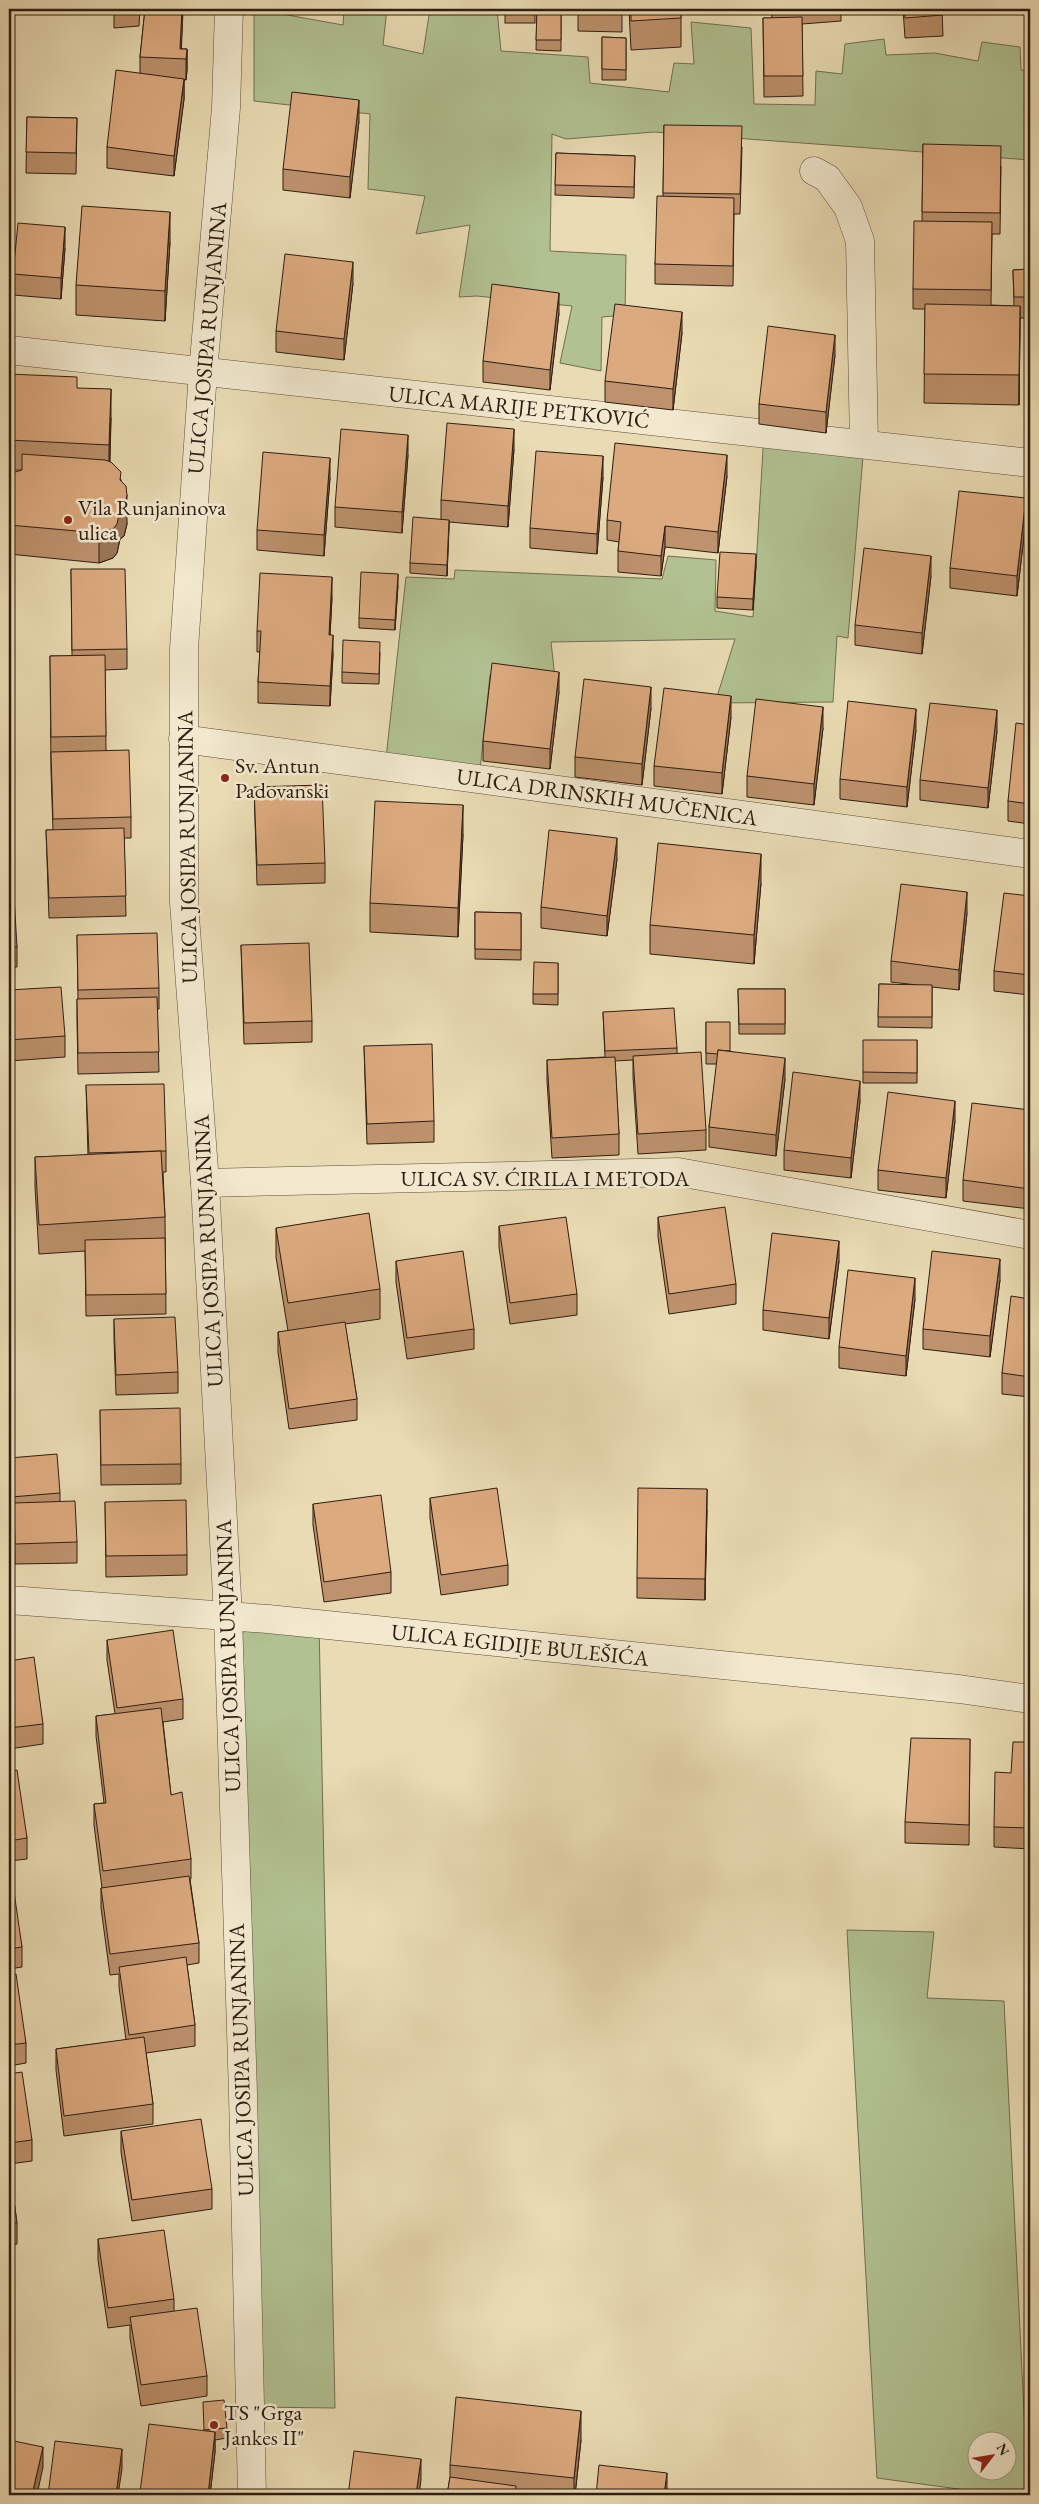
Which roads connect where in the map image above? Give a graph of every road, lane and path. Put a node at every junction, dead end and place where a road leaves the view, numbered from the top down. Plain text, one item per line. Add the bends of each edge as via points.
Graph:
1 (229, 9) edge
2 (814, 170) dead end
3 (9, 350) edge
4 (203, 372) junction
5 (864, 444) junction
6 (1030, 462) edge
7 (183, 740) junction
8 (1030, 854) edge
9 (205, 1183) junction
10 (1030, 1234) edge
11 (9, 1600) edge
12 (228, 1616) junction
13 (1030, 1699) edge
14 (252, 2495) edge

1 - 4 street, ULICA JOSIPA RUNJANINA via 226,108
2 - 5 street via 827,178 848,207 860,241
3 - 4 street, ULICA MARIJE PETKOVIĆ
4 - 5 street, ULICA MARIJE PETKOVIĆ
4 - 7 street, ULICA JOSIPA RUNJANINA via 184,649
5 - 6 street, ULICA MARIJE PETKOVIĆ
7 - 8 street, ULICA DRINSKIH MUČENICA
7 - 9 street, ULICA JOSIPA RUNJANINA via 184,903
9 - 10 street, ULICA SV. ĆIRILA I METODA via 678,1172
9 - 12 street, ULICA JOSIPA RUNJANINA
11 - 12 street, ULICA EGIDIJE BULEŠIĆA
12 - 13 street, ULICA EGIDIJE BULEŠIĆA
12 - 14 street, ULICA JOSIPA RUNJANINA

